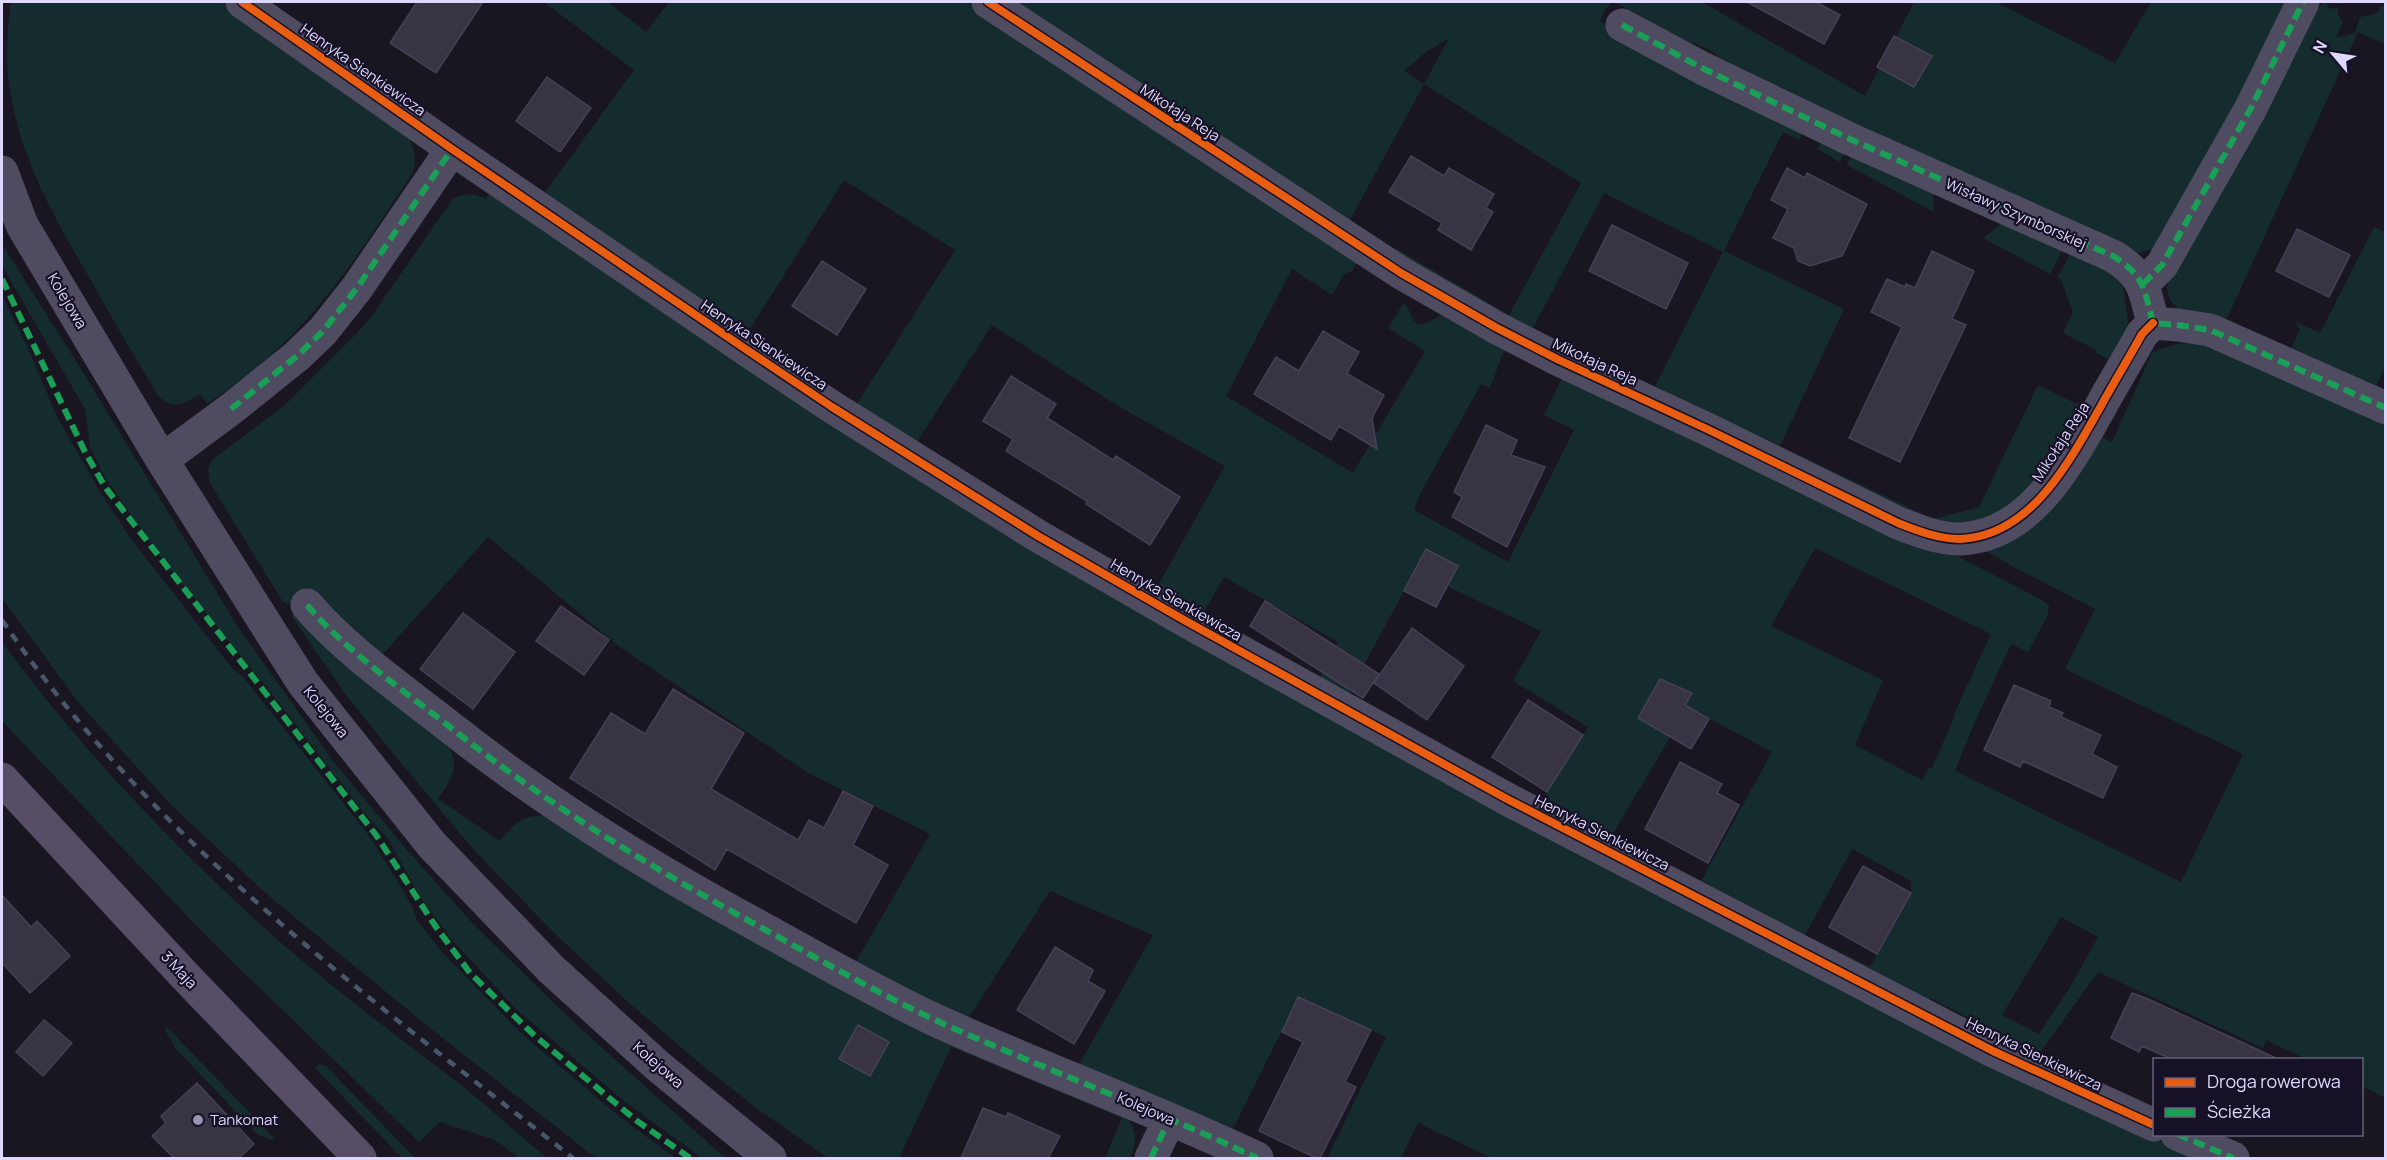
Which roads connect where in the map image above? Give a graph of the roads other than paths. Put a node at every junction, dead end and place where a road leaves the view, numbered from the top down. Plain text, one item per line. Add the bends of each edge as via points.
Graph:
1 (242, 2) edge
2 (988, 2) edge
3 (2303, 2) edge
4 (1622, 25) dead end
5 (452, 149) junction
6 (2, 172) edge
7 (2142, 284) junction
8 (2153, 323) junction
9 (2385, 408) edge
10 (162, 460) junction
11 (307, 605) dead end
12 (2, 779) edge
13 (1169, 1120) junction
14 (2153, 1125) edge
15 (2182, 1136) edge
16 (360, 1158) edge
17 (770, 1158) edge
18 (1151, 1158) edge
19 (1257, 1158) edge
20 (2233, 1158) edge

1 - 5 street, Henryka Sienkiewicza
2 - 8 street, Mikołaja Reja via 1401,273 1497,328 1925,533 1958,539 1980,536 2006,525 2032,505 2060,473 2142,334
3 - 7 street via 2251,108 2162,265
4 - 7 street, Wisławy Szymborskiej via 1860,144 2113,256 2130,268
5 - 10 street via 323,331 240,403
5 - 14 street, Henryka Sienkiewicza via 832,407 1009,518 1184,620 1507,799 1877,992
6 - 10 street, Kolejowa via 22,225
7 - 8 street, Wisławy Szymborskiej
8 - 9 street via 2210,330
10 - 17 street, Kolejowa via 303,683 432,845 551,969 659,1067
11 - 13 street, Kolejowa via 367,661 501,767 639,858 900,1003
12 - 16 main road, 3 Maja
13 - 18 street
13 - 19 street, Kolejowa
15 - 20 street

